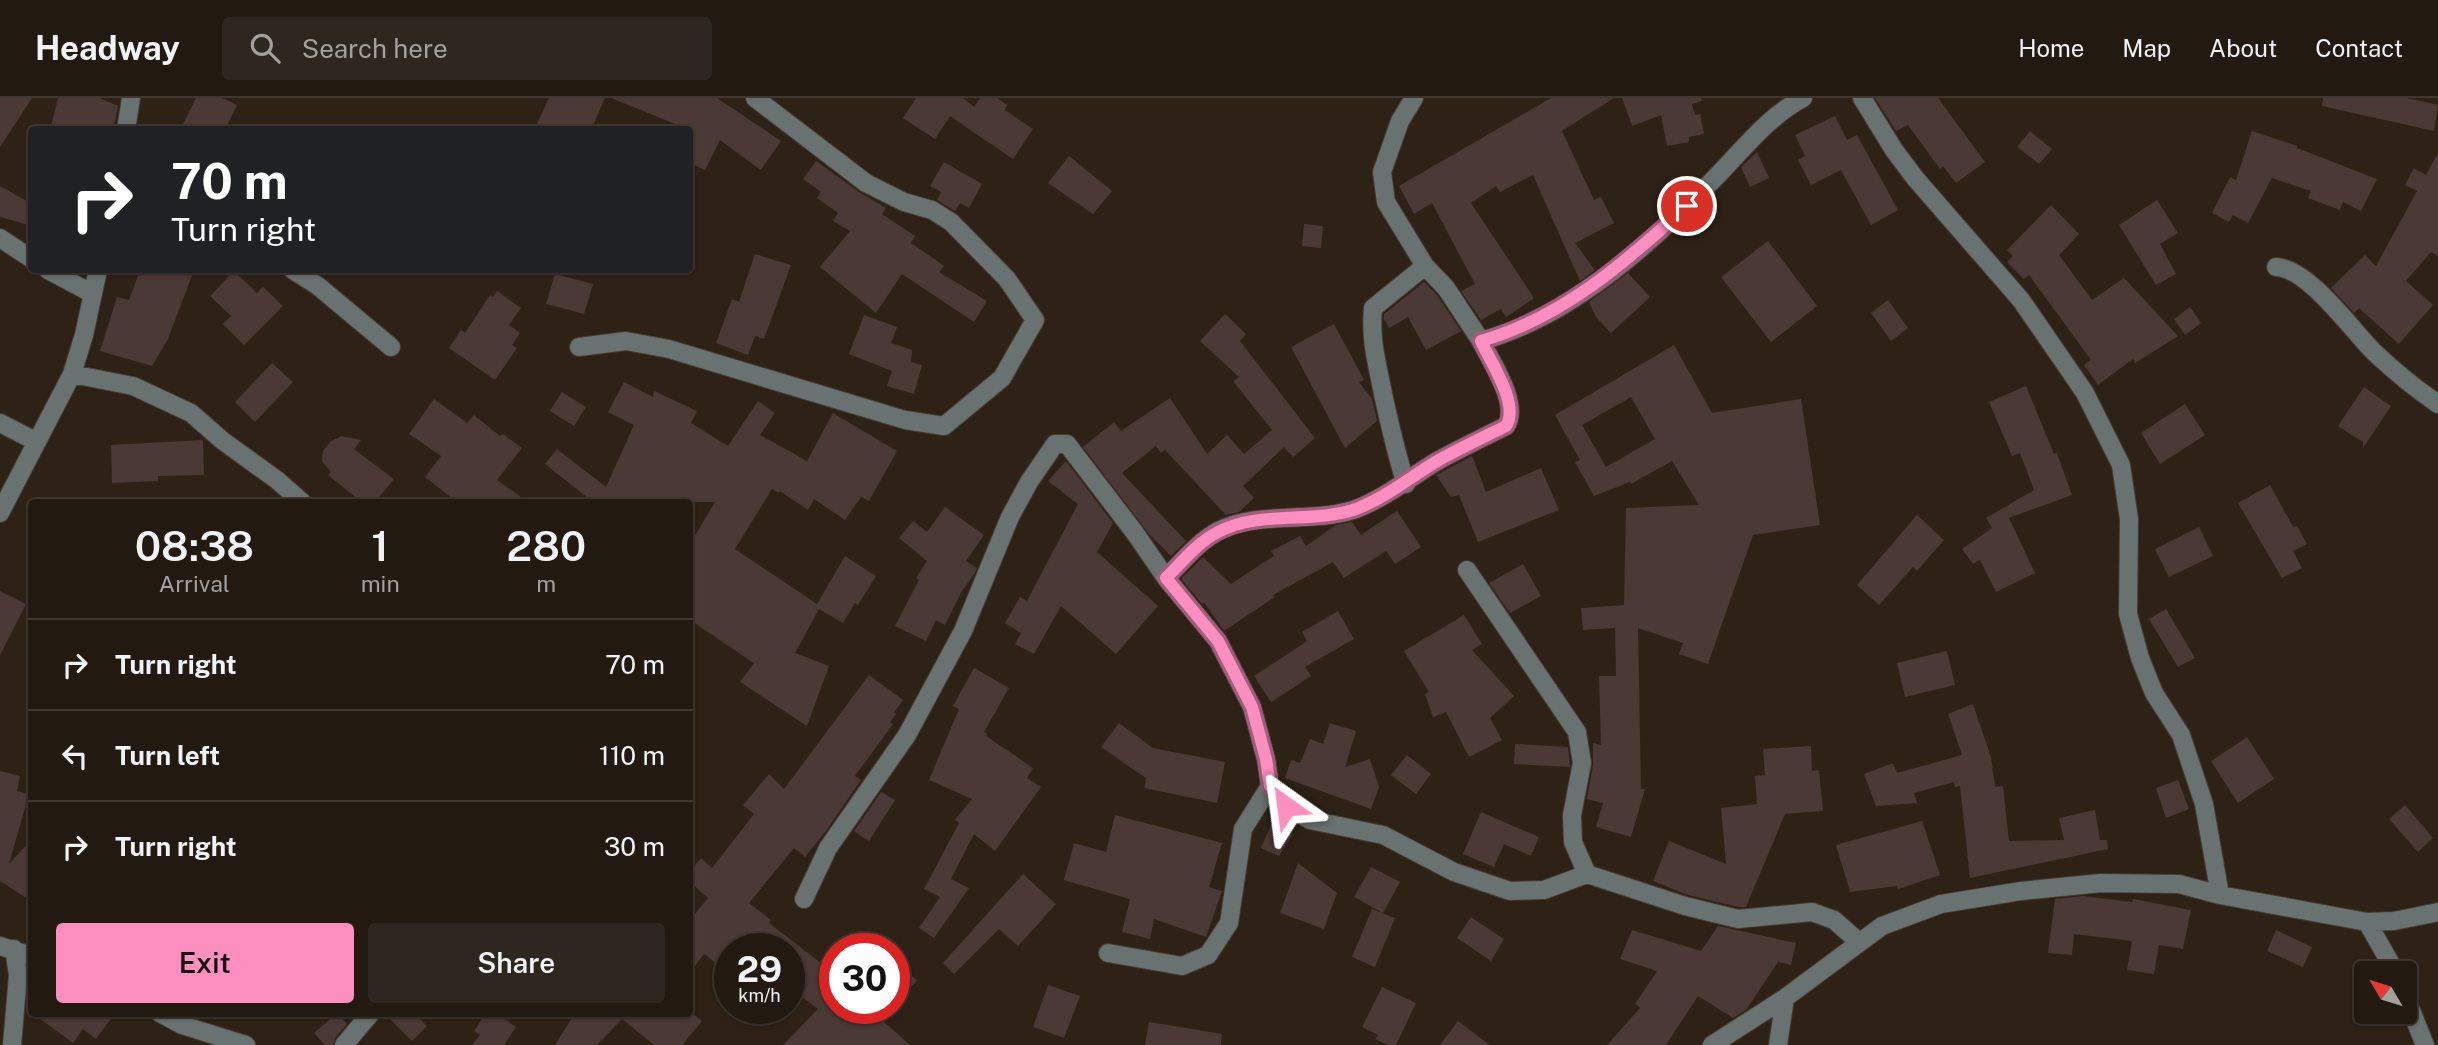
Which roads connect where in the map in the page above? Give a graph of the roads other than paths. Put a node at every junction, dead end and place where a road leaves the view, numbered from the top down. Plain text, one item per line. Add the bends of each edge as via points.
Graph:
1 (131, 98) edge
2 (755, 98) edge
3 (1415, 98) edge
4 (1803, 98) edge
5 (1862, 98) edge
6 (128, 126) edge
7 (0, 238) edge
8 (28, 256) edge
9 (1425, 266) junction
10 (2276, 267) dead end
11 (54, 273) edge
12 (97, 273) edge
13 (298, 273) edge
14 (93, 294) junction
15 (1481, 341) junction
16 (391, 347) dead end
17 (579, 347) dead end
18 (72, 374) junction
19 (2438, 404) edge
20 (0, 423) edge
21 (37, 442) junction
22 (1406, 484) junction
23 (299, 499) edge
24 (0, 513) edge
25 (1467, 569) dead end
26 (1166, 578) junction
27 (1270, 786) junction
28 (1587, 874) junction
29 (2220, 895) junction
30 (804, 899) dead end
31 (2438, 912) edge
32 (2367, 922) junction
33 (1859, 942) junction
34 (7, 947) edge
35 (1108, 953) dead end
36 (28, 955) edge
37 (2389, 961) edge
38 (1786, 998) junction
39 (167, 1017) edge
40 (368, 1017) edge
41 (2417, 1024) edge
42 (12, 1045) edge
43 (247, 1045) edge
44 (344, 1045) edge
45 (1712, 1045) edge
46 (1778, 1045) edge
47 (2425, 1045) edge

1 - 6 street
2 - 17 street via 866,183 951,222 1007,279 1035,320 1002,378 944,426 905,420 669,349 626,341
3 - 9 street via 1400,121 1382,172 1386,202
4 - 15 street via 1763,129 1630,256 1561,308 1509,334
5 - 29 street via 1915,178 2021,300 2085,393 2121,465 2129,519 2129,614 2140,658 2154,693 2181,735 2200,793
7 - 8 street
9 - 15 street via 1446,288
9 - 22 street via 1373,308 1374,360 1392,444
10 - 19 street via 2289,269 2313,286 2375,352
11 - 14 street
12 - 14 street
13 - 16 street
14 - 18 street
15 - 22 street via 1512,406 1511,418 1506,426 1439,460
18 - 21 street
18 - 23 street via 133,386 191,413
20 - 21 street
21 - 24 street
22 - 26 street via 1352,510 1245,522 1219,531
25 - 28 street via 1577,732 1582,763 1572,816 1573,842
26 - 27 street via 1218,641 1252,707
26 - 30 street via 1067,444 1055,444 1010,517 963,631 907,735 828,848
27 - 28 street via 1286,806 1310,820 1383,835 1454,872 1510,891 1544,890
27 - 35 street via 1243,829 1229,923 1208,955 1182,966
28 - 33 street via 1738,919 1812,912 1834,920
29 - 32 street
29 - 33 street via 2179,884 2101,883 2021,891 1941,904 1882,926
31 - 32 street
32 - 37 street
33 - 38 street
34 - 36 street
34 - 42 street via 18,975
38 - 45 street
38 - 46 street
39 - 43 street
40 - 44 street
41 - 47 street

